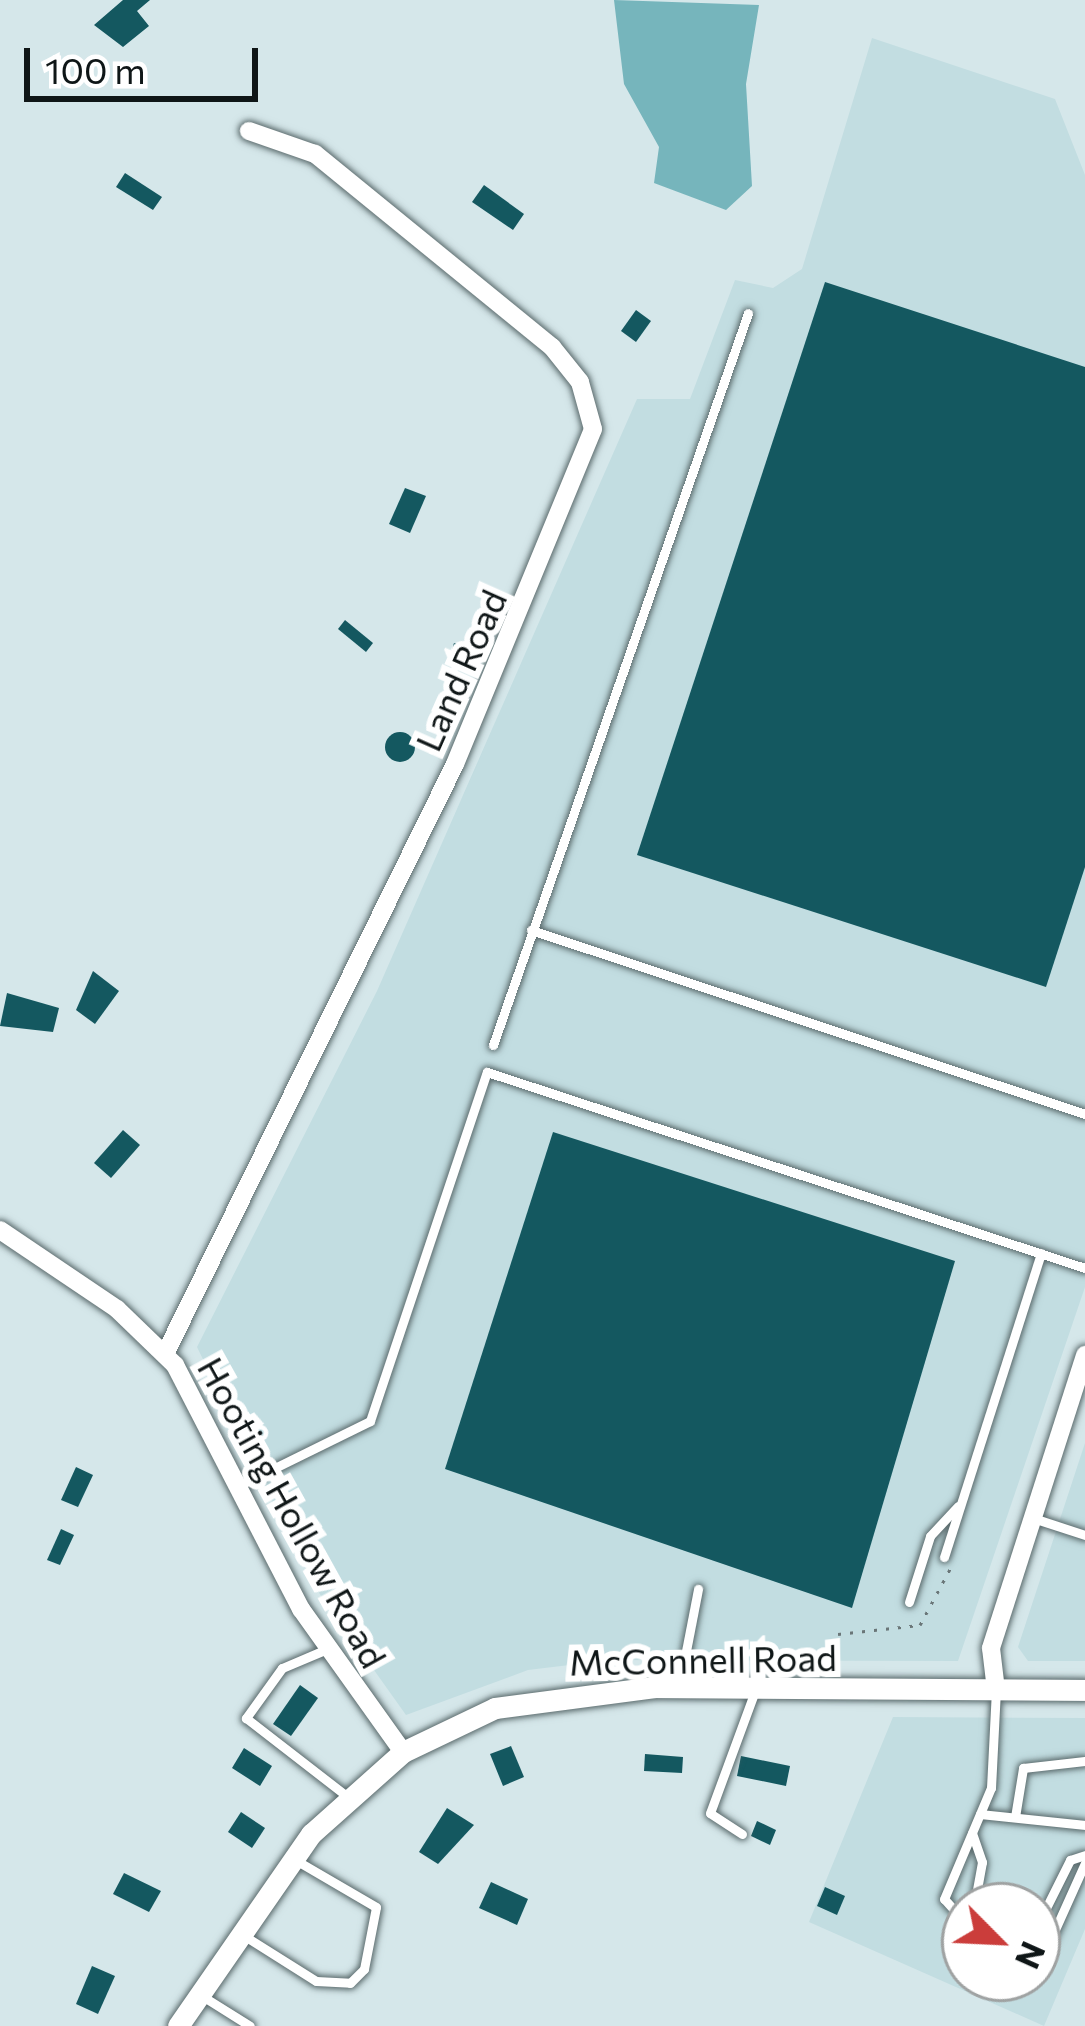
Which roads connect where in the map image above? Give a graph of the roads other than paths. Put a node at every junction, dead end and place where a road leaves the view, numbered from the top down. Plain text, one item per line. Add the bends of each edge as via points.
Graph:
1 (249, 131) dead end
2 (748, 313) dead end
3 (531, 930) junction
4 (493, 1045) dead end
5 (1085, 1114) edge
6 (0, 1230) edge
7 (1041, 1253) junction
8 (1085, 1268) edge
9 (165, 1354) junction
10 (1085, 1355) edge
11 (238, 1486) junction
12 (962, 1502) junction
13 (1033, 1518) junction
14 (1085, 1535) edge
15 (944, 1557) dead end
16 (698, 1589) dead end
17 (909, 1602) dead end
18 (327, 1649) junction
19 (679, 1687) junction
20 (756, 1688) junction
21 (996, 1690) junction
22 (1085, 1690) edge
23 (403, 1752) junction
24 (1070, 1761) junction
25 (1085, 1761) edge
26 (1061, 1775) dead end
27 (348, 1797) junction
28 (1043, 1806) dead end
29 (1077, 1807) dead end
30 (980, 1814) junction
31 (1015, 1817) junction
32 (1036, 1820) junction
33 (1068, 1823) junction
34 (1085, 1825) edge
35 (972, 1833) junction
36 (742, 1834) dead end
37 (292, 1857) junction
38 (1085, 1859) edge
39 (951, 1882) edge
40 (978, 1882) edge
41 (1059, 1882) edge
42 (1061, 1915) edge
43 (239, 1932) junction
44 (199, 1994) junction
45 (178, 2026) edge
46 (250, 2026) edge

1 - 9 street, Land Road via 315,154 552,347 580,382 593,429 454,764
2 - 3 lane
3 - 4 lane
3 - 5 lane
6 - 9 street, Hooting Hollow Road
7 - 8 lane
7 - 11 lane via 487,1072 370,1421
7 - 12 lane
9 - 11 street, Hooting Hollow Road
10 - 13 street
11 - 18 street, Hooting Hollow Road
12 - 15 lane
12 - 17 lane via 930,1536
13 - 14 lane
13 - 21 street via 991,1648
16 - 19 lane
18 - 23 street, Hooting Hollow Road
18 - 27 lane via 282,1667 246,1718
19 - 20 street, McConnell Road
19 - 23 street, McConnell Road via 559,1692
20 - 21 street, McConnell Road
20 - 36 lane via 710,1813
21 - 22 street, McConnell Road
21 - 30 lane
23 - 27 street, McConnell Road
24 - 25 lane
24 - 26 lane
24 - 31 lane via 1023,1768
27 - 37 street, McConnell Road
28 - 32 lane
29 - 33 lane
30 - 31 lane
30 - 35 lane
31 - 32 lane
32 - 33 lane
33 - 34 lane
35 - 39 lane
35 - 40 lane via 982,1862
37 - 43 street, McConnell Road
37 - 43 lane via 376,1906 364,1969 350,1983 316,1981
38 - 41 lane via 1070,1860
38 - 42 lane
43 - 44 street, McConnell Road
44 - 45 street, McConnell Road
44 - 46 lane

